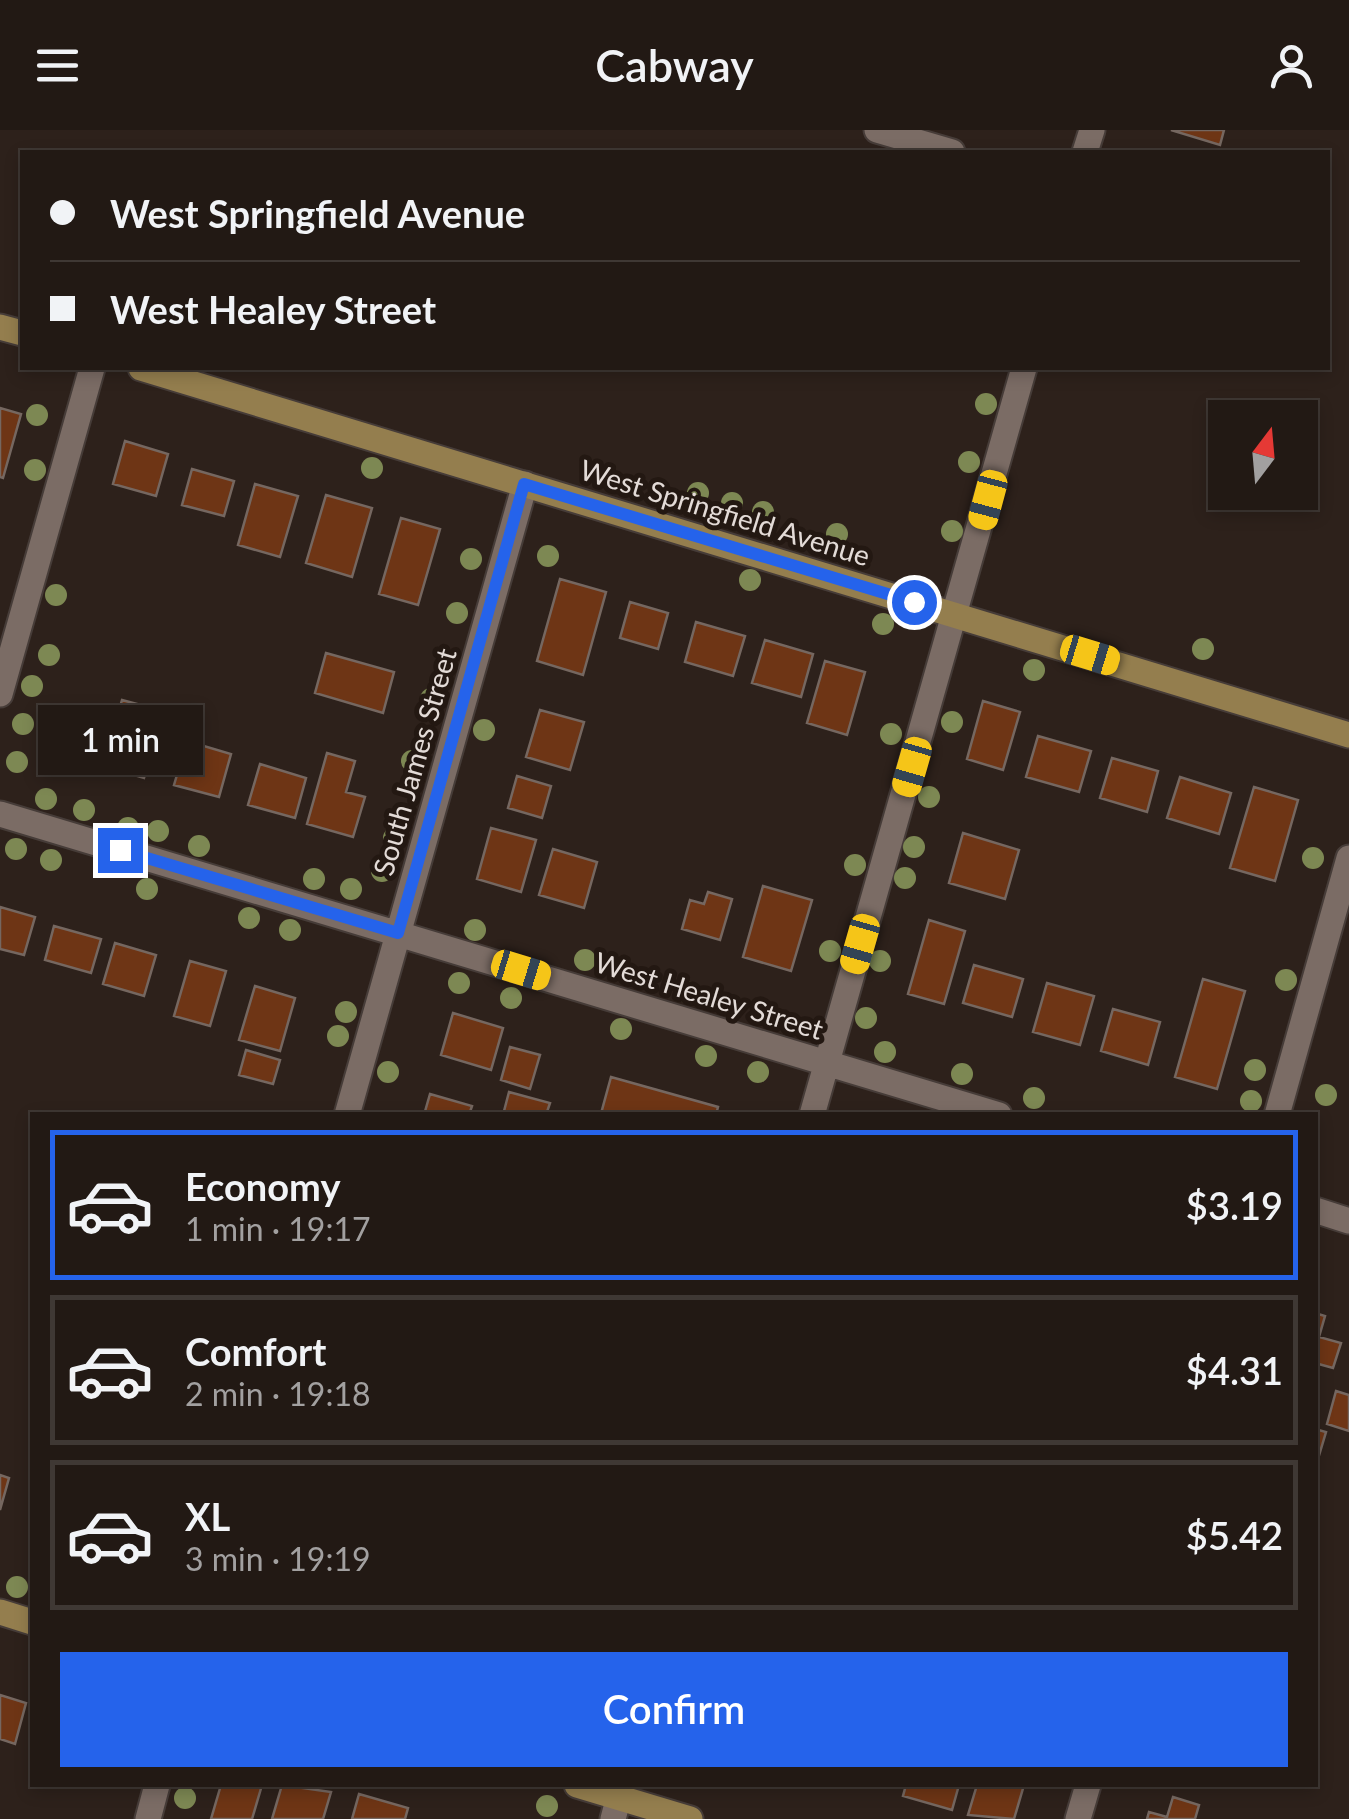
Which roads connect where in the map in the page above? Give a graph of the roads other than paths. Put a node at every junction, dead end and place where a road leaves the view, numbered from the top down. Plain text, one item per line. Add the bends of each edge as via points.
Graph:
1 (877, 130) edge
2 (945, 150) edge
3 (91, 370) edge
4 (147, 370) edge
5 (1023, 370) edge
6 (524, 484) junction
7 (956, 614) junction
8 (0, 694) edge
9 (1349, 735) edge
10 (0, 814) edge
11 (1349, 858) edge
12 (398, 933) junction
13 (827, 1063) junction
14 (348, 1112) edge
15 (813, 1112) edge
16 (989, 1112) edge
17 (1278, 1112) edge
18 (1318, 1211) edge
19 (1349, 1220) edge
20 (0, 1612) edge
21 (30, 1621) edge
22 (156, 1787) edge
23 (581, 1787) edge
24 (1087, 1787) edge
25 (618, 1801) edge
26 (148, 1819) edge
27 (690, 1819) edge
28 (1078, 1819) edge

1 - 2 street
3 - 8 street
4 - 6 main road, West Springfield Avenue
5 - 7 street
6 - 7 main road, West Springfield Avenue
6 - 12 street, South James Street
7 - 9 main road, West Springfield Avenue
7 - 13 street
10 - 12 street, West Healey Street
11 - 17 street
12 - 13 street, West Healey Street
12 - 14 street, South James Street
13 - 15 street
13 - 16 street, West Healey Street
18 - 19 street
20 - 21 main road
22 - 26 street
23 - 25 main road
24 - 28 street
25 - 27 main road

